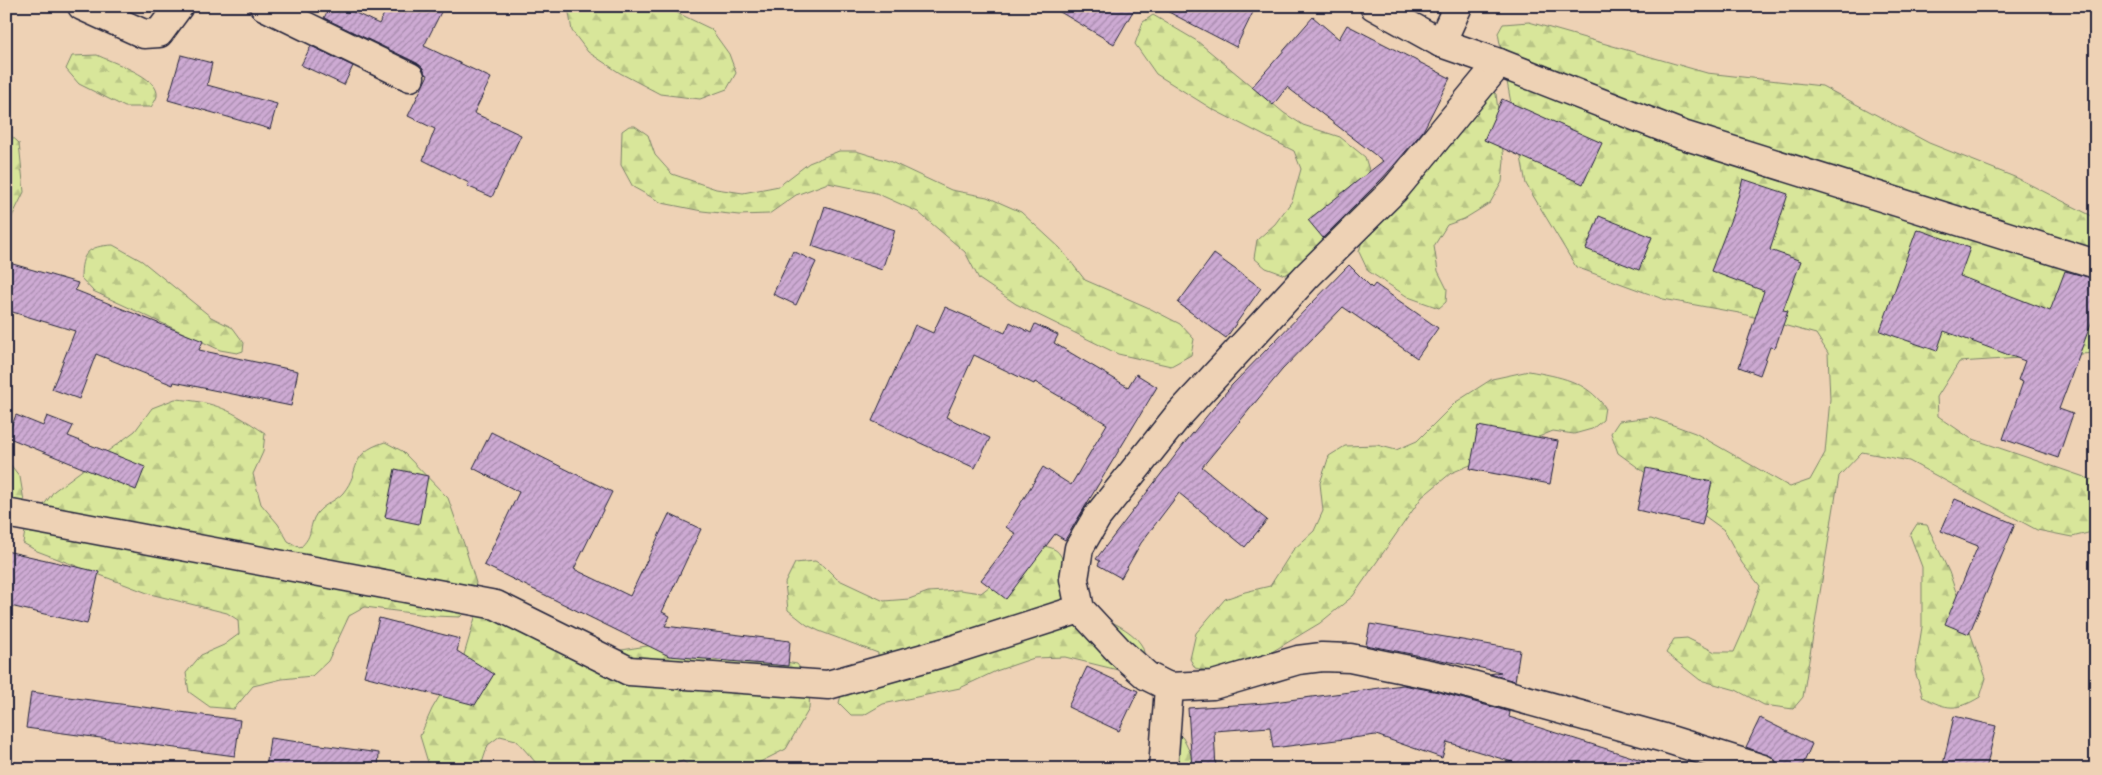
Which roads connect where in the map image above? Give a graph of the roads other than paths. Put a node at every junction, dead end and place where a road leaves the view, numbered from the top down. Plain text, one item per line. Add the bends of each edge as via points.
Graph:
1 (82, 6) edge
2 (179, 6) edge
3 (264, 6) edge
4 (1374, 6) edge
5 (1458, 6) edge
6 (1441, 42) junction
7 (1499, 63) junction
8 (410, 77) dead end
9 (2096, 264) edge
10 (6, 513) edge
11 (1080, 609) junction
12 (1169, 687) junction
13 (1162, 769) edge
14 (1763, 769) edge

1 - 2 main road via 144,34 159,34
3 - 8 main road
4 - 6 main road
5 - 6 main road
6 - 7 main road
7 - 9 main road via 1683,135
7 - 11 main road via 1395,189 1307,276 1177,417 1097,517 1079,548 1074,579
10 - 11 main road via 496,605 629,671 828,685
11 - 12 main road via 1147,676
12 - 13 main road
12 - 14 main road via 1212,685 1298,660 1350,658 1444,677

